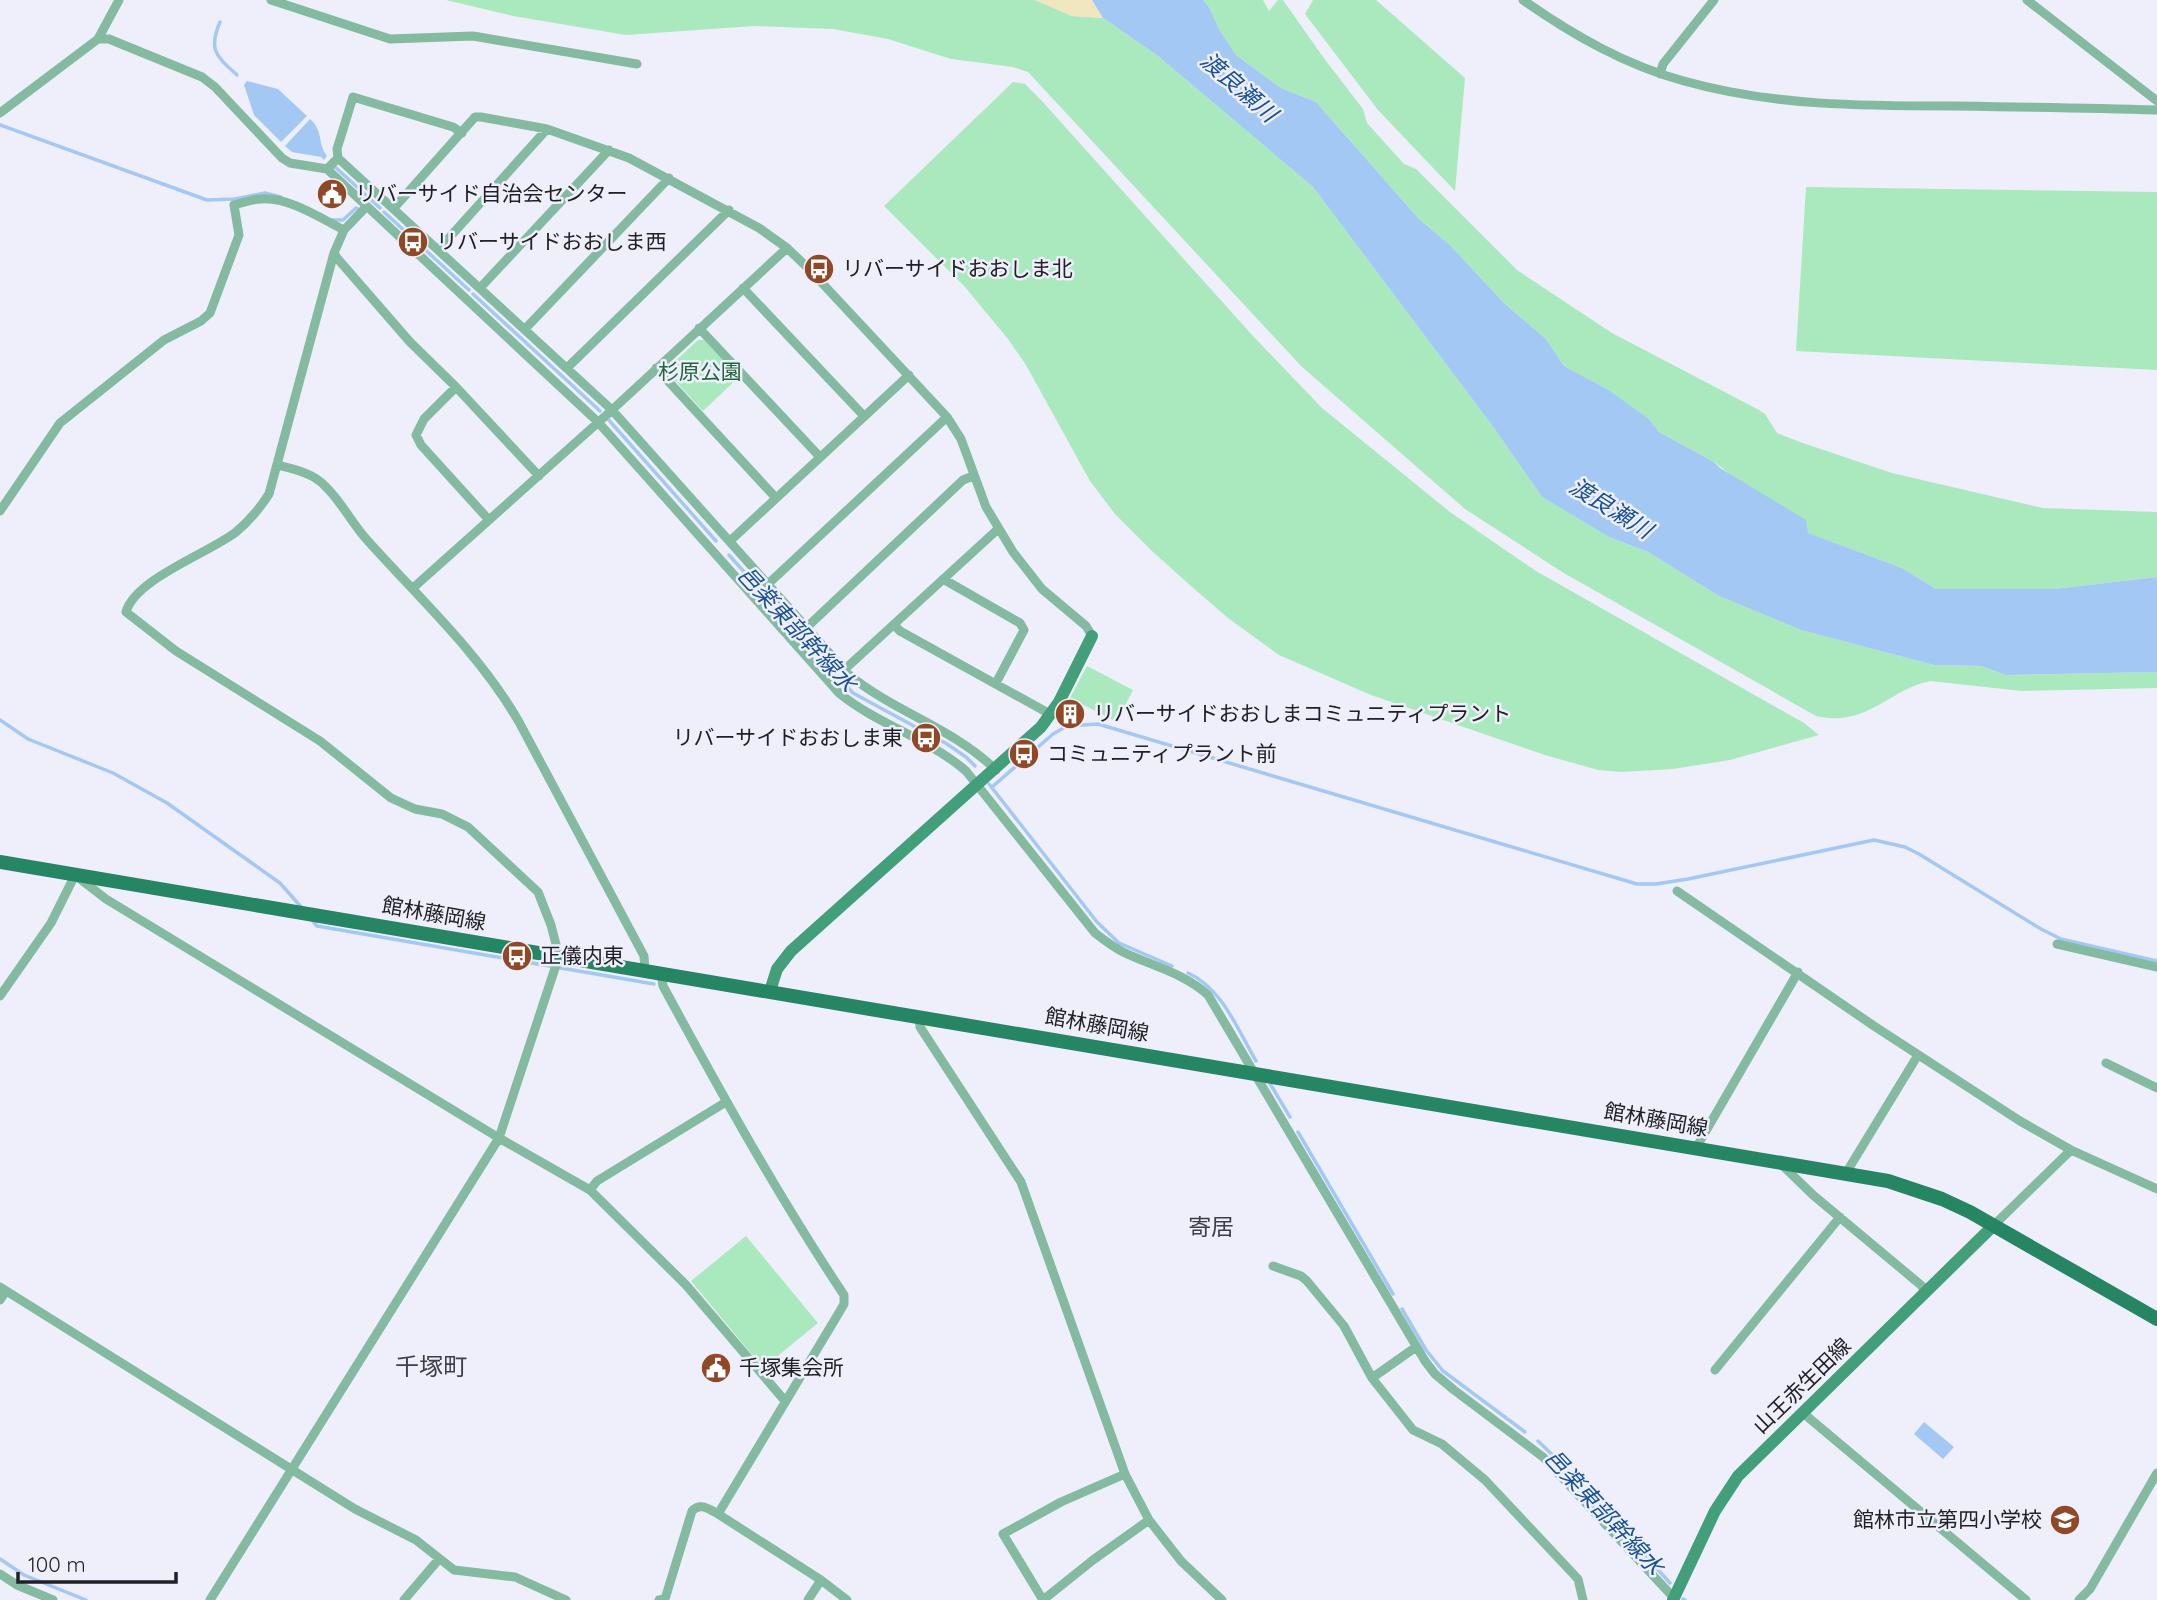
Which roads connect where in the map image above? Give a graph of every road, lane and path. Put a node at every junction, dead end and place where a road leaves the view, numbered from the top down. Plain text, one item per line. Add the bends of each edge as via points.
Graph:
1 (119, 0) edge
2 (271, 0) edge
3 (1523, 0) edge
4 (1714, 0) edge
5 (2027, 0) edge
6 (99, 39) junction
7 (637, 64) dead end
8 (1660, 74) junction
9 (2157, 101) edge
10 (2157, 110) edge
11 (0, 113) edge
12 (547, 129) junction
13 (462, 132) junction
14 (609, 150) junction
15 (338, 158) junction
16 (327, 169) junction
17 (669, 178) junction
18 (366, 207) junction
19 (394, 208) junction
20 (729, 210) junction
21 (344, 230) junction
22 (788, 248) junction
23 (439, 249) junction
24 (334, 254) junction
25 (480, 288) junction
26 (743, 288) junction
27 (699, 328) junction
28 (525, 329) junction
29 (567, 368) junction
30 (656, 369) junction
31 (909, 375) junction
32 (456, 387) junction
33 (612, 410) junction
34 (864, 416) junction
35 (947, 417) junction
36 (598, 422) junction
37 (820, 457) junction
38 (277, 465) junction
39 (539, 476) junction
40 (974, 476) junction
41 (776, 498) junction
42 (0, 511) edge
43 (489, 520) junction
44 (998, 528) junction
45 (730, 541) junction
46 (943, 579) junction
47 (768, 584) junction
48 (413, 588) junction
49 (894, 625) junction
50 (806, 628) junction
51 (1092, 636) joint
52 (844, 670) junction
53 (996, 683) junction
54 (1050, 714) junction
55 (996, 770) junction
56 (979, 785) junction
57 (0, 862) edge
58 (75, 875) junction
59 (1677, 891) dead end
60 (2057, 944) dead end
61 (559, 956) junction
62 (2157, 967) edge
63 (645, 971) junction
64 (1798, 972) junction
65 (661, 974) junction
66 (770, 991) junction
67 (0, 996) edge
68 (919, 1017) junction
69 (1918, 1055) junction
70 (2106, 1063) dead end
71 (1252, 1073) junction
72 (2157, 1088) edge
73 (726, 1102) junction
74 (499, 1138) junction
75 (1696, 1148) junction
76 (2071, 1150) junction
77 (1777, 1161) junction
78 (1846, 1172) junction
79 (2157, 1189) edge
80 (590, 1190) junction
81 (1840, 1217) junction
82 (1994, 1225) junction
83 (1273, 1266) dead end
84 (3, 1289) edge
85 (1924, 1293) junction
86 (0, 1300) edge
87 (2157, 1319) edge
88 (1416, 1346) junction
89 (1715, 1370) dead end
90 (1372, 1378) junction
91 (785, 1401) junction
92 (1803, 1413) junction
93 (292, 1469) junction
94 (2157, 1473) edge
95 (1125, 1474) junction
96 (718, 1514) junction
97 (1149, 1520) junction
98 (439, 1559) junction
99 (0, 1574) edge
100 (821, 1580) junction
101 (1673, 1599) edge
102 (53, 1600) edge
103 (210, 1600) edge
104 (404, 1600) edge
105 (566, 1600) edge
106 (659, 1600) edge
107 (808, 1600) edge
108 (847, 1600) edge
109 (1222, 1600) edge
110 (1583, 1600) edge
111 (2026, 1600) edge
112 (2080, 1600) edge

1 - 6 street
2 - 7 street via 390,39 473,36
3 - 8 street via 1587,42
4 - 8 street via 1662,64
5 - 9 street
6 - 11 street
6 - 16 street via 202,77 282,158
8 - 10 street via 1726,92 1832,104
12 - 13 street via 475,117
12 - 14 street
12 - 23 street
13 - 15 street via 353,97
13 - 19 street
14 - 17 street
14 - 25 street
15 - 16 street
15 - 19 street
16 - 18 street
17 - 20 street
17 - 28 street
18 - 21 street
18 - 36 street
19 - 23 street
20 - 22 street
20 - 29 street
21 - 24 street
21 - 42 street via 272,200 234,205 239,235 210,313 164,340 60,423
22 - 26 street
22 - 31 street
23 - 25 street
24 - 32 street
24 - 38 street
25 - 28 street
26 - 27 street
26 - 34 street
27 - 30 street
27 - 37 street
28 - 29 street
29 - 33 street
30 - 33 street
30 - 41 street
31 - 34 street
31 - 35 street
32 - 39 street
32 - 43 street via 424,419 416,435
33 - 36 street
33 - 45 street
34 - 37 street
35 - 40 street via 961,439
35 - 47 street
36 - 39 street
36 - 56 street via 839,693 957,763
37 - 41 street
38 - 48 street via 313,476 325,485 366,540
38 - 61 street via 269,494 236,531 149,583 126,612 176,650 320,741 391,798 468,827 538,892
39 - 43 street
40 - 44 street
40 - 50 street via 963,480
41 - 45 street
43 - 48 street
44 - 46 street
44 - 51 street via 1031,577
45 - 47 street
46 - 49 street
46 - 53 street via 1020,623 1024,630
47 - 50 street
48 - 63 street via 505,697 644,956
49 - 52 street
49 - 53 street
50 - 52 street
51 - 54 main road
52 - 55 street via 869,691 968,746
53 - 54 street
54 - 55 main road
55 - 56 main road
56 - 66 main road via 791,951 777,969
56 - 71 street via 1095,933 1208,995
57 - 58 main road, 館林藤岡線
58 - 61 main road, 館林藤岡線
58 - 67 street via 51,923
58 - 74 street via 106,899
59 - 64 street
60 - 62 street
61 - 63 main road, 館林藤岡線
61 - 74 street
63 - 65 main road, 館林藤岡線
64 - 69 street
64 - 75 street
65 - 66 main road, 館林藤岡線
65 - 73 street via 663,986
66 - 68 main road, 館林藤岡線
68 - 71 main road, 館林藤岡線
68 - 95 street via 920,1027 1021,1182
69 - 76 street
69 - 78 street
70 - 72 street
71 - 75 main road, 館林藤岡線
71 - 88 street
73 - 80 street via 597,1181
73 - 91 street via 844,1295 844,1304
74 - 80 street
74 - 93 street
75 - 77 main road, 館林藤岡線
76 - 79 street
76 - 82 street
77 - 78 main road, 館林藤岡線
77 - 81 street
78 - 82 main road, 館林藤岡線 via 1916,1189
80 - 91 street via 686,1286
81 - 85 street via 1922,1286
81 - 89 street
82 - 85 main road, 山王赤生田線
82 - 87 main road, 館林藤岡線
83 - 90 street via 1307,1281 1344,1326
84 - 86 street
84 - 93 street
85 - 92 main road, 山王赤生田線
88 - 90 street
88 - 101 street via 1435,1374 1544,1457
90 - 110 street via 1413,1430 1442,1444 1485,1480 1578,1579
91 - 96 street
92 - 101 main road, 山王赤生田線 via 1725,1494
92 - 111 street
93 - 98 street via 416,1540
93 - 103 street
94 - 112 street
95 - 97 street
95 - 97 street via 1060,1502 1003,1534 1043,1600
96 - 100 street
96 - 106 street via 702,1506 692,1511 665,1599
97 - 109 street via 1181,1561
98 - 104 street
98 - 105 street via 454,1570 515,1577
99 - 102 street
100 - 107 street
100 - 108 street

